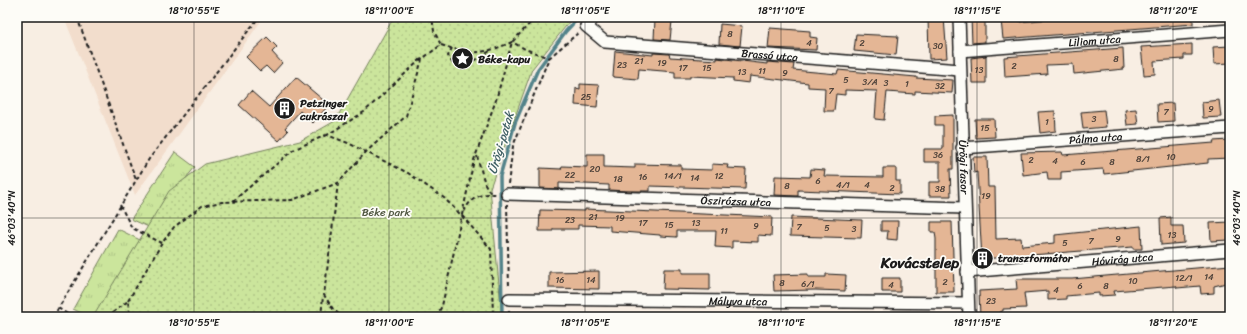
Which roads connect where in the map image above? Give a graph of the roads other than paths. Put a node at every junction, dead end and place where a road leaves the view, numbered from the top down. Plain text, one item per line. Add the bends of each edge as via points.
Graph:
1 (597, 17) edge
2 (959, 17) edge
3 (590, 30) joint
4 (1230, 30) edge
5 (960, 51) junction
6 (960, 70) junction
7 (1230, 128) edge
8 (962, 148) junction
9 (507, 194) road end
10 (964, 208) junction
11 (1230, 250) edge
12 (967, 272) junction
13 (509, 300) road end
14 (968, 302) junction
15 (969, 317) edge

1 - 3 lane
2 - 5 street, Ürögi fasor
3 - 6 street, Brassó utca via 605,42
4 - 5 street, Liliom utca
5 - 6 street, Ürögi fasor
6 - 8 street, Ürögi fasor
7 - 8 street, Pálma utca
8 - 10 street, Ürögi fasor
9 - 10 street, Őszirózsa utca
10 - 12 street, Ürögi fasor
11 - 12 street, Hóvirág utca
12 - 14 street, Ürögi fasor
13 - 14 street, Mályva utca
14 - 15 street, Ürögi fasor

